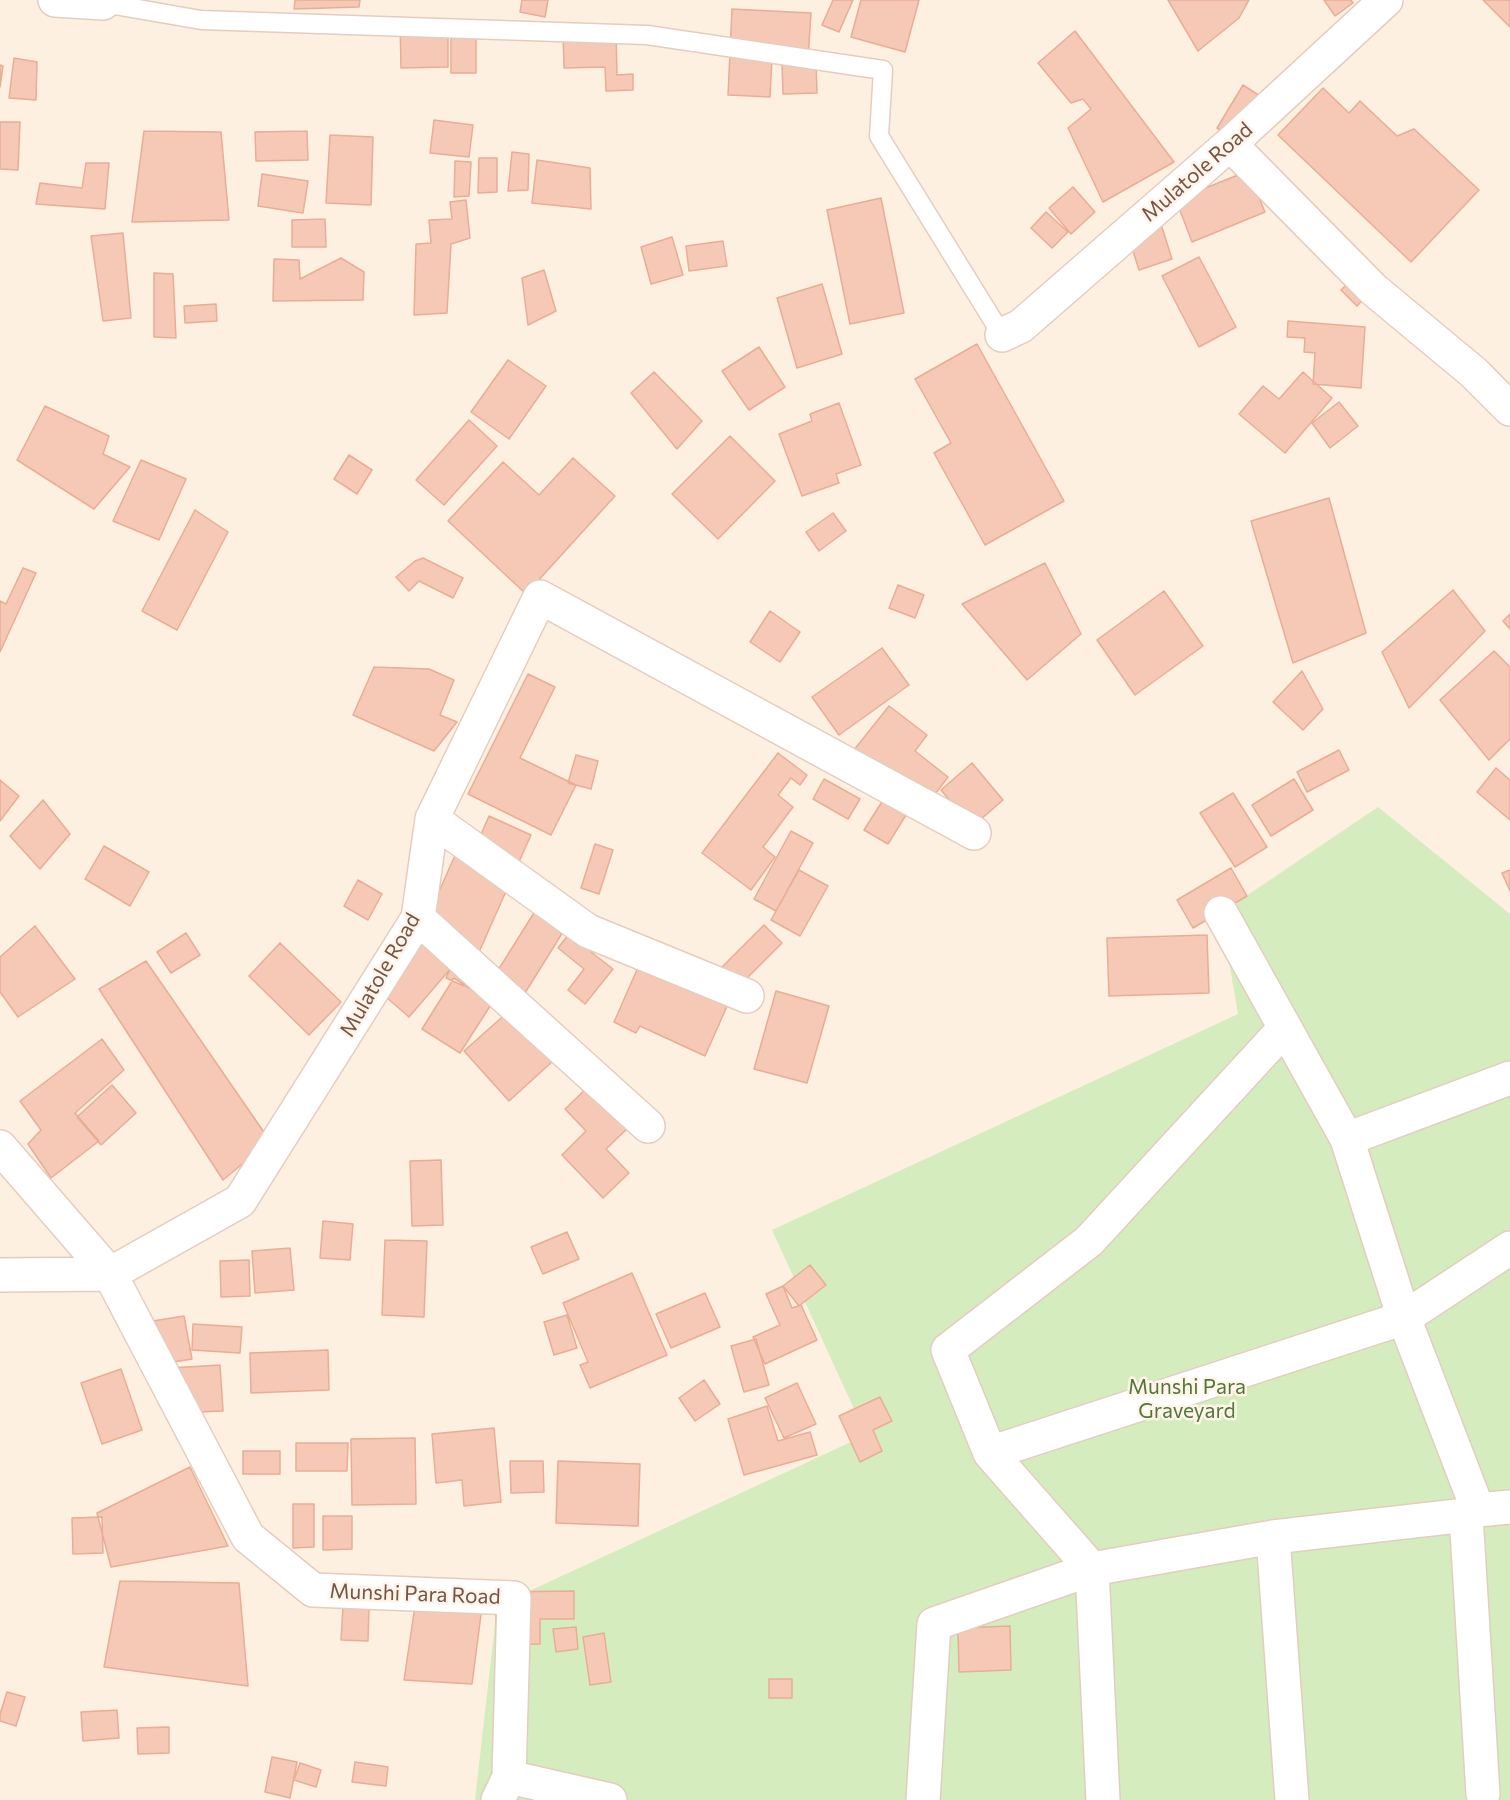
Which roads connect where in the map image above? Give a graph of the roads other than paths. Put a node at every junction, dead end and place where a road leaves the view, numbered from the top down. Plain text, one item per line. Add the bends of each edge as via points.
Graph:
1 (56, 0) edge
2 (1386, 0) edge
3 (103, 3) joint
4 (1230, 144) junction
5 (1002, 335) joint
6 (1510, 409) edge
7 (432, 819) junction
8 (974, 833) dead end
9 (1221, 913) dead end
10 (418, 918) junction
11 (747, 996) dead end
12 (1285, 1028) junction
13 (1510, 1078) edge
14 (648, 1126) dead end
15 (1347, 1139) junction
16 (0, 1147) edge
17 (1510, 1248) edge
18 (110, 1274) junction
19 (0, 1275) edge
20 (1404, 1318) junction
21 (990, 1453) junction
22 (1510, 1507) edge
23 (1472, 1512) junction
24 (1273, 1537) junction
25 (1092, 1569) junction
26 (504, 1789) edge
27 (1483, 1794) dead end
28 (610, 1800) edge
29 (923, 1800) edge
30 (1103, 1800) edge
31 (1292, 1800) edge

1 - 3 street
2 - 4 street, Mulatole Road
3 - 5 lane via 201,20 647,35 884,70 879,136
4 - 5 street, Mulatole Road via 1021,326
4 - 6 street via 1373,289 1473,372
7 - 8 street, Mulatole Road via 540,597
7 - 10 street, Mulatole Road
7 - 11 street via 588,932
9 - 12 street
10 - 14 street
10 - 18 street, Mulatole Road via 240,1201
12 - 15 street
12 - 21 street via 1089,1241 948,1350
13 - 15 street
15 - 20 street
16 - 18 street
17 - 20 street
18 - 19 street
18 - 26 street, Munshi Para Road via 248,1537 313,1590 514,1598
20 - 21 street
20 - 23 street
21 - 25 street
22 - 23 street
23 - 24 street
23 - 27 street
24 - 25 street
24 - 31 street
25 - 29 street via 934,1624
25 - 30 street
26 - 28 street

